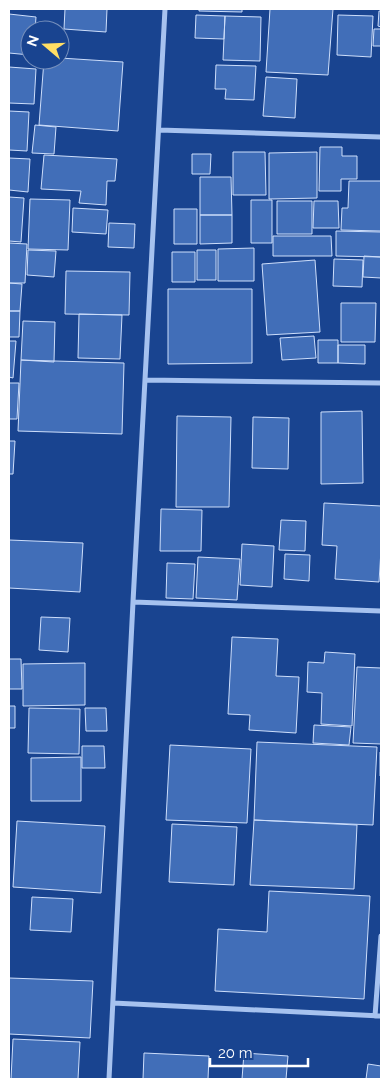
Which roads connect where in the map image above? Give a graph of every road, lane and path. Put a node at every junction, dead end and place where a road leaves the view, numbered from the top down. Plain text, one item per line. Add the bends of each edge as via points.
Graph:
1 (165, 9) edge
2 (159, 130) junction
3 (381, 137) edge
4 (146, 380) junction
5 (381, 384) edge
6 (133, 602) junction
7 (381, 611) edge
8 (381, 936) edge
9 (113, 1003) junction
10 (378, 1016) edge
11 (109, 1079) edge

1 - 2 street
2 - 3 street
2 - 4 street
4 - 5 street
4 - 6 street
6 - 7 street
6 - 9 street
8 - 10 street
9 - 10 street
9 - 11 street

